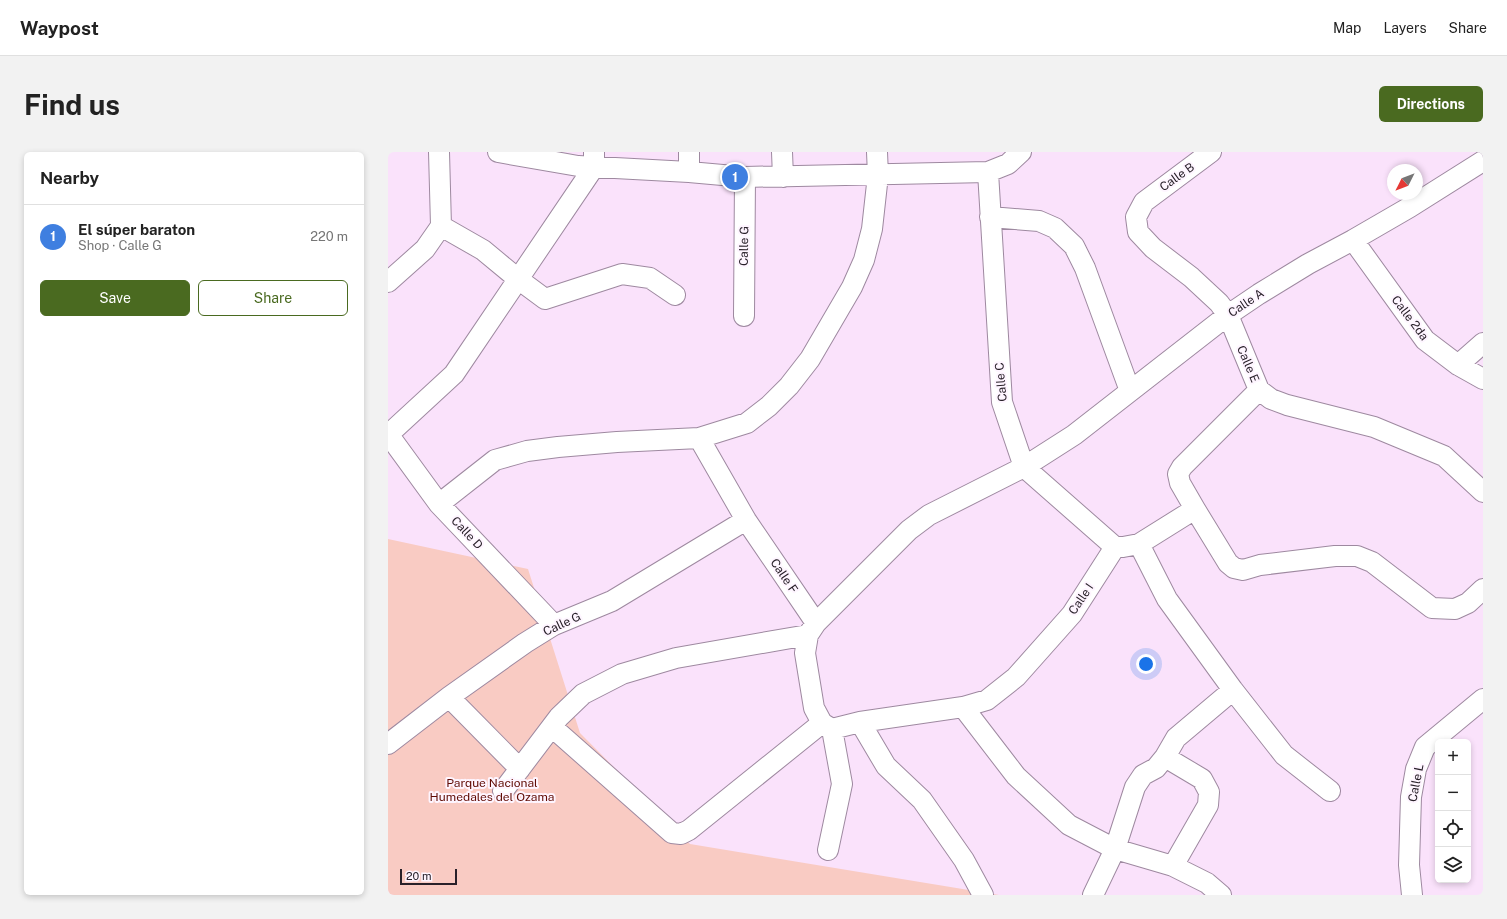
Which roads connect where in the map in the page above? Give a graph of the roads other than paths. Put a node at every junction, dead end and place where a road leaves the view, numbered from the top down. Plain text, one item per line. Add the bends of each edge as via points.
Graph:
1 (439, 152) edge
2 (498, 152) edge
3 (689, 152) edge
4 (782, 152) edge
5 (878, 152) edge
6 (1021, 152) edge
7 (1210, 152) edge
8 (594, 159) edge
9 (1483, 161) edge
10 (689, 172) junction
11 (988, 172) junction
12 (878, 175) junction
13 (745, 177) junction
14 (783, 177) junction
15 (1144, 202) joint
16 (990, 217) junction
17 (441, 226) junction
18 (1353, 240) junction
19 (518, 280) junction
20 (388, 282) edge
21 (675, 295) dead end
22 (1228, 315) junction
23 (744, 316) dead end
24 (1483, 343) edge
25 (1458, 365) junction
26 (1483, 379) edge
27 (1130, 390) junction
28 (1259, 390) junction
29 (388, 434) edge
30 (699, 438) junction
31 (1024, 467) junction
32 (1483, 492) edge
33 (439, 504) junction
34 (1195, 509) junction
35 (746, 520) junction
36 (1139, 544) junction
37 (1115, 548) junction
38 (1483, 590) edge
39 (554, 626) junction
40 (812, 629) junction
41 (1233, 690) junction
42 (448, 697) junction
43 (1483, 699) edge
44 (963, 707) junction
45 (860, 722) junction
46 (827, 726) junction
47 (552, 727) junction
48 (388, 744) edge
49 (1165, 757) junction
50 (520, 769) junction
51 (1330, 791) dead end
52 (503, 792) dead end
53 (1115, 849) junction
54 (828, 850) dead end
55 (1173, 866) junction
56 (983, 895) edge
57 (1093, 895) edge
58 (1221, 895) edge
59 (1412, 895) edge

1 - 17 street
2 - 8 street via 578,166
3 - 10 street
4 - 14 street
5 - 12 street
6 - 11 street via 1008,164
7 - 15 street, Calle B
8 - 10 street
8 - 19 street
9 - 18 street, Calle A
10 - 13 street
11 - 12 street
11 - 16 street, Calle C
12 - 14 street
12 - 30 street via 872,229 864,260 852,287 810,359 789,386 747,423
13 - 14 street
13 - 23 street, Calle G
15 - 22 street, Calle E via 1136,217 1138,232 1153,248 1191,277
16 - 27 street via 1039,221 1055,228 1074,246 1085,268
16 - 31 street, Calle C via 1002,402
17 - 19 street via 483,250
17 - 20 street via 425,249
18 - 22 street, Calle A via 1308,264
18 - 25 street, Calle 2da via 1425,340
19 - 21 street via 544,298 622,274 650,278
19 - 29 street via 454,374
22 - 27 street, Calle A
22 - 28 street, Calle E
24 - 25 street
25 - 26 street, Calle 2da
27 - 31 street, Calle A via 1074,435
28 - 32 street, Calle E via 1287,405 1374,427 1444,456
28 - 34 street via 1178,474
29 - 33 street, Calle D
30 - 33 street via 617,442 527,451 495,460
30 - 35 street, Calle F
31 - 37 street, Calle C
31 - 40 street, Calle A via 929,515 909,530
33 - 39 street, Calle D
34 - 36 street
34 - 38 street via 1234,568 1243,570 1260,565 1313,558 1357,556 1372,562 1432,608 1455,609 1468,603
35 - 39 street, Calle G via 612,601
35 - 40 street, Calle F
36 - 37 street
36 - 41 street via 1167,599
37 - 44 street, Calle I via 1072,614 1016,677 987,700
39 - 42 street, Calle G via 525,642
40 - 46 street via 805,653 814,708
40 - 47 street via 676,658 622,674 583,694
41 - 49 street via 1176,738
41 - 51 street via 1284,755
42 - 48 street, Calle G
42 - 50 street
43 - 59 street, Calle L via 1425,747 1416,769 1409,865
44 - 45 street, Calle I
44 - 53 street via 1016,776 1053,811 1069,825
45 - 46 street, Calle I
45 - 56 street via 886,766 922,800 964,860
46 - 47 street via 681,834 672,833
46 - 54 street via 842,784
47 - 50 street
49 - 53 street via 1156,768 1143,775 1135,787
49 - 55 street via 1202,779 1209,792 1208,805
50 - 52 street
53 - 55 street
53 - 57 street
55 - 58 street via 1207,883

